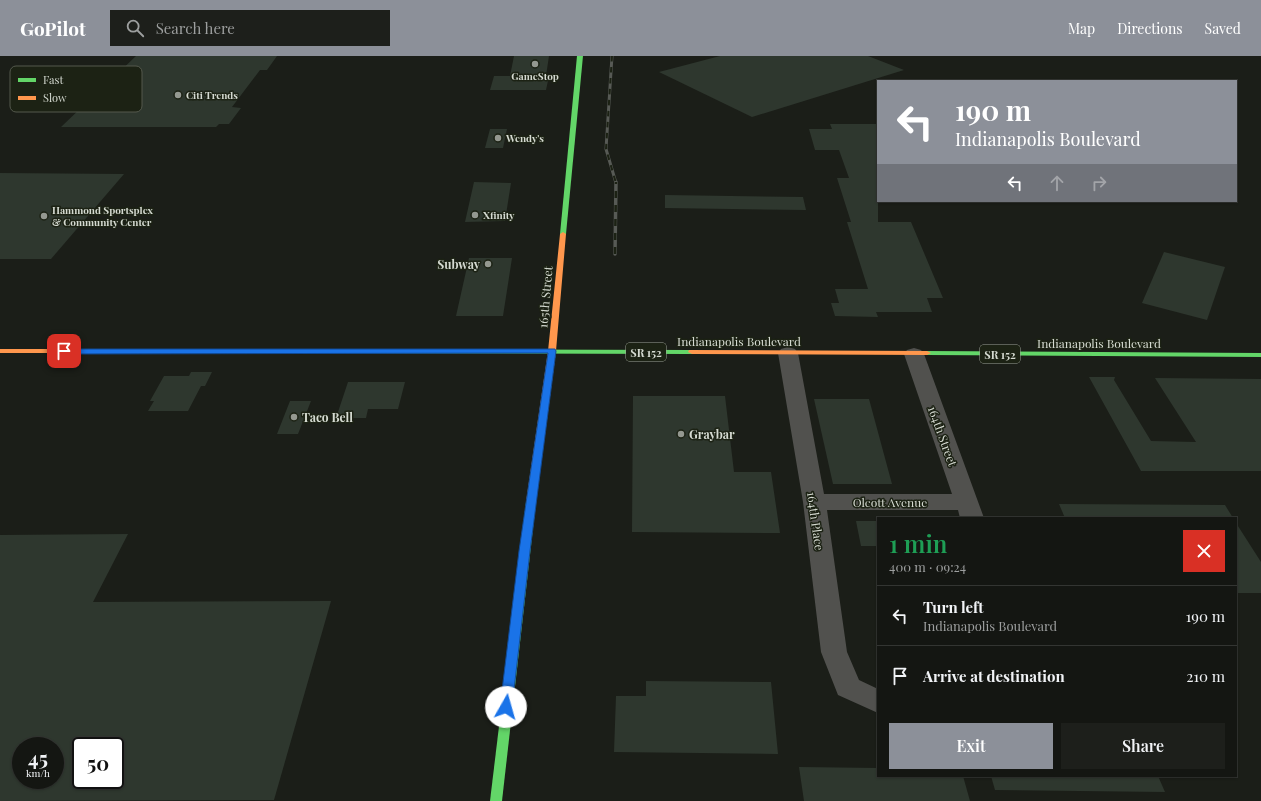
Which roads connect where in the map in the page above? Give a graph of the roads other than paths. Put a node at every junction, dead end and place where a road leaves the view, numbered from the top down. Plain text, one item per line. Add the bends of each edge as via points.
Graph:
1 (580, 56) edge
2 (0, 351) edge
3 (552, 351) junction
4 (788, 353) junction
5 (914, 354) junction
6 (1261, 355) edge
7 (814, 502) junction
8 (969, 510) edge
9 (877, 701) edge
10 (496, 801) edge

1 - 3 main road, 165th Street
2 - 3 main road, Indianapolis Boulevard / SR 152
3 - 4 main road, Indianapolis Boulevard / SR 152
3 - 10 main road, 165th Street via 524,551
4 - 5 main road, Indianapolis Boulevard / SR 152
4 - 7 street, 164th Place
5 - 6 main road, Indianapolis Boulevard / SR 152
5 - 8 street, 164th Street
7 - 8 street, Olcott Avenue
7 - 9 street, 164th Place via 834,652 848,686

